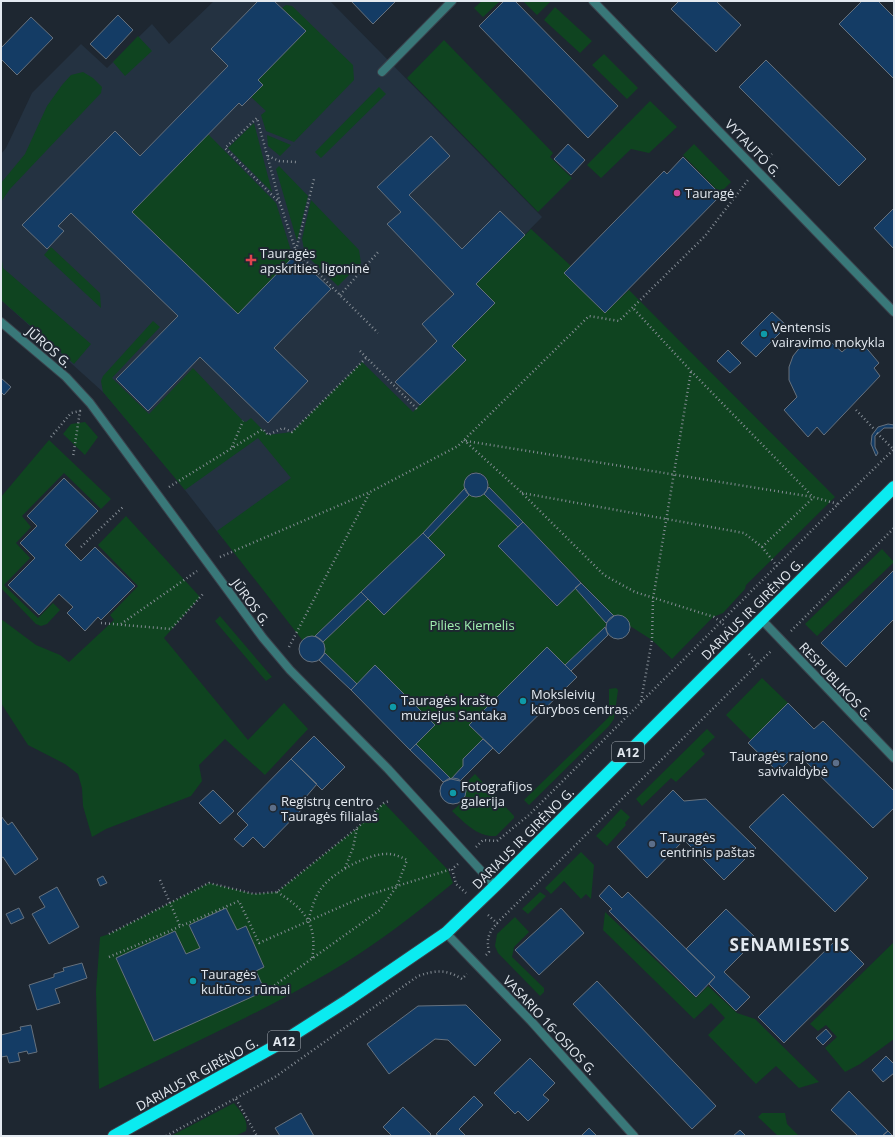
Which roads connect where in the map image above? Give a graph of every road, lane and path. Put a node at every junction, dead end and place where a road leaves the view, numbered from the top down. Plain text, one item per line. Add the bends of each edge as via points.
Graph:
1 (452, 1) edge
2 (593, 1) edge
3 (382, 72) dead end
4 (268, 156) junction
5 (298, 162) dead end
6 (757, 170) junction
7 (314, 179) dead end
8 (280, 203) junction
9 (296, 251) junction
10 (379, 251) dead end
11 (340, 296) junction
12 (632, 307) junction
13 (894, 312) edge
14 (1, 322) edge
15 (378, 333) dead end
16 (360, 351) dead end
17 (366, 358) junction
18 (691, 371) junction
19 (416, 409) dead end
20 (856, 410) dead end
21 (243, 421) dead end
22 (52, 436) dead end
23 (464, 440) junction
24 (232, 447) junction
25 (894, 450) edge
26 (73, 457) dead end
27 (672, 475) junction
28 (169, 486) dead end
29 (894, 488) edge
30 (370, 492) junction
31 (521, 492) junction
32 (813, 497) junction
33 (838, 504) junction
34 (124, 506) dead end
35 (666, 518) junction
36 (81, 547) dead end
37 (762, 547) junction
38 (209, 562) junction
39 (777, 566) junction
40 (203, 594) dead end
41 (653, 599) junction
42 (762, 619) junction
43 (721, 622) junction
44 (101, 623) dead end
45 (121, 624) junction
46 (738, 642) junction
47 (288, 649) dead end
48 (894, 758) edge
49 (390, 802) dead end
50 (357, 828) junction
51 (345, 869) junction
52 (452, 869) dead end
53 (160, 880) dead end
54 (397, 886) junction
55 (495, 886) junction
56 (277, 892) junction
57 (169, 902) junction
58 (308, 922) junction
59 (497, 923) dead end
60 (180, 926) junction
61 (446, 933) junction
62 (109, 934) dead end
63 (109, 957) dead end
64 (312, 960) junction
65 (477, 965) junction
66 (268, 990) dead end
67 (236, 1099) junction
68 (114, 1136) edge
69 (166, 1136) edge
70 (257, 1136) edge
71 (634, 1136) edge

1 - 3 street
2 - 6 street, VYTAUTO G.
4 - 5 path via 279,161
4 - 8 path
4 - 8 path via 257,118 225,148
6 - 12 path via 705,236
6 - 13 street, VYTAUTO G.
7 - 9 path
8 - 9 path
9 - 11 path
10 - 11 path
11 - 15 path
12 - 18 path
12 - 23 path via 619,321 588,316
14 - 38 street, JŪROS G. via 66,377 90,403
16 - 17 path
17 - 19 path
17 - 24 path via 292,432 283,428 268,435 263,429
18 - 27 path
18 - 32 path
20 - 25 path
21 - 24 path
22 - 26 path via 71,413 80,411
23 - 27 path
23 - 30 path via 458,446
23 - 31 path
24 - 28 path
25 - 33 path
27 - 32 path
27 - 35 path
29 - 42 highway, DARIAUS IR GIRĖNO G. / A12
30 - 38 path
30 - 47 path
31 - 35 path
31 - 41 path via 604,575
32 - 33 path
32 - 37 path
33 - 39 path
34 - 36 path
35 - 37 path via 744,532
35 - 41 path
37 - 39 path
38 - 45 path
38 - 55 street, JŪROS G. via 290,670 388,769
39 - 43 path
40 - 45 path via 172,629
41 - 43 path via 708,615
41 - 43 path via 652,640 641,702
42 - 46 highway, DARIAUS IR GIRĖNO G. / A12
42 - 48 street, RESPUBLIKOS G.
43 - 46 path
44 - 45 path
46 - 55 highway, DARIAUS IR GIRĖNO G. / A12
49 - 50 path via 384,803
50 - 51 path via 355,843
50 - 56 path
51 - 54 path via 376,855 400,856 407,860
51 - 58 path via 334,875 321,889
52 - 54 path
53 - 57 path
54 - 58 path via 365,896
54 - 64 path via 380,910
55 - 61 highway, DARIAUS IR GIRĖNO G. / A12
56 - 57 path via 254,894 209,883
56 - 58 path via 301,909
57 - 60 path
57 - 62 path
58 - 60 path via 259,944 239,901
58 - 64 path via 314,940
59 - 65 path via 488,934 489,952
60 - 63 path
61 - 65 street, VASARIO 16-OSIOS G.
61 - 68 highway, DARIAUS IR GIRĖNO G. / A12 via 279,1044
64 - 66 path
65 - 67 path via 462,979 438,970 418,976 275,1077
65 - 71 street, VASARIO 16-OSIOS G.
67 - 69 path
67 - 70 path

